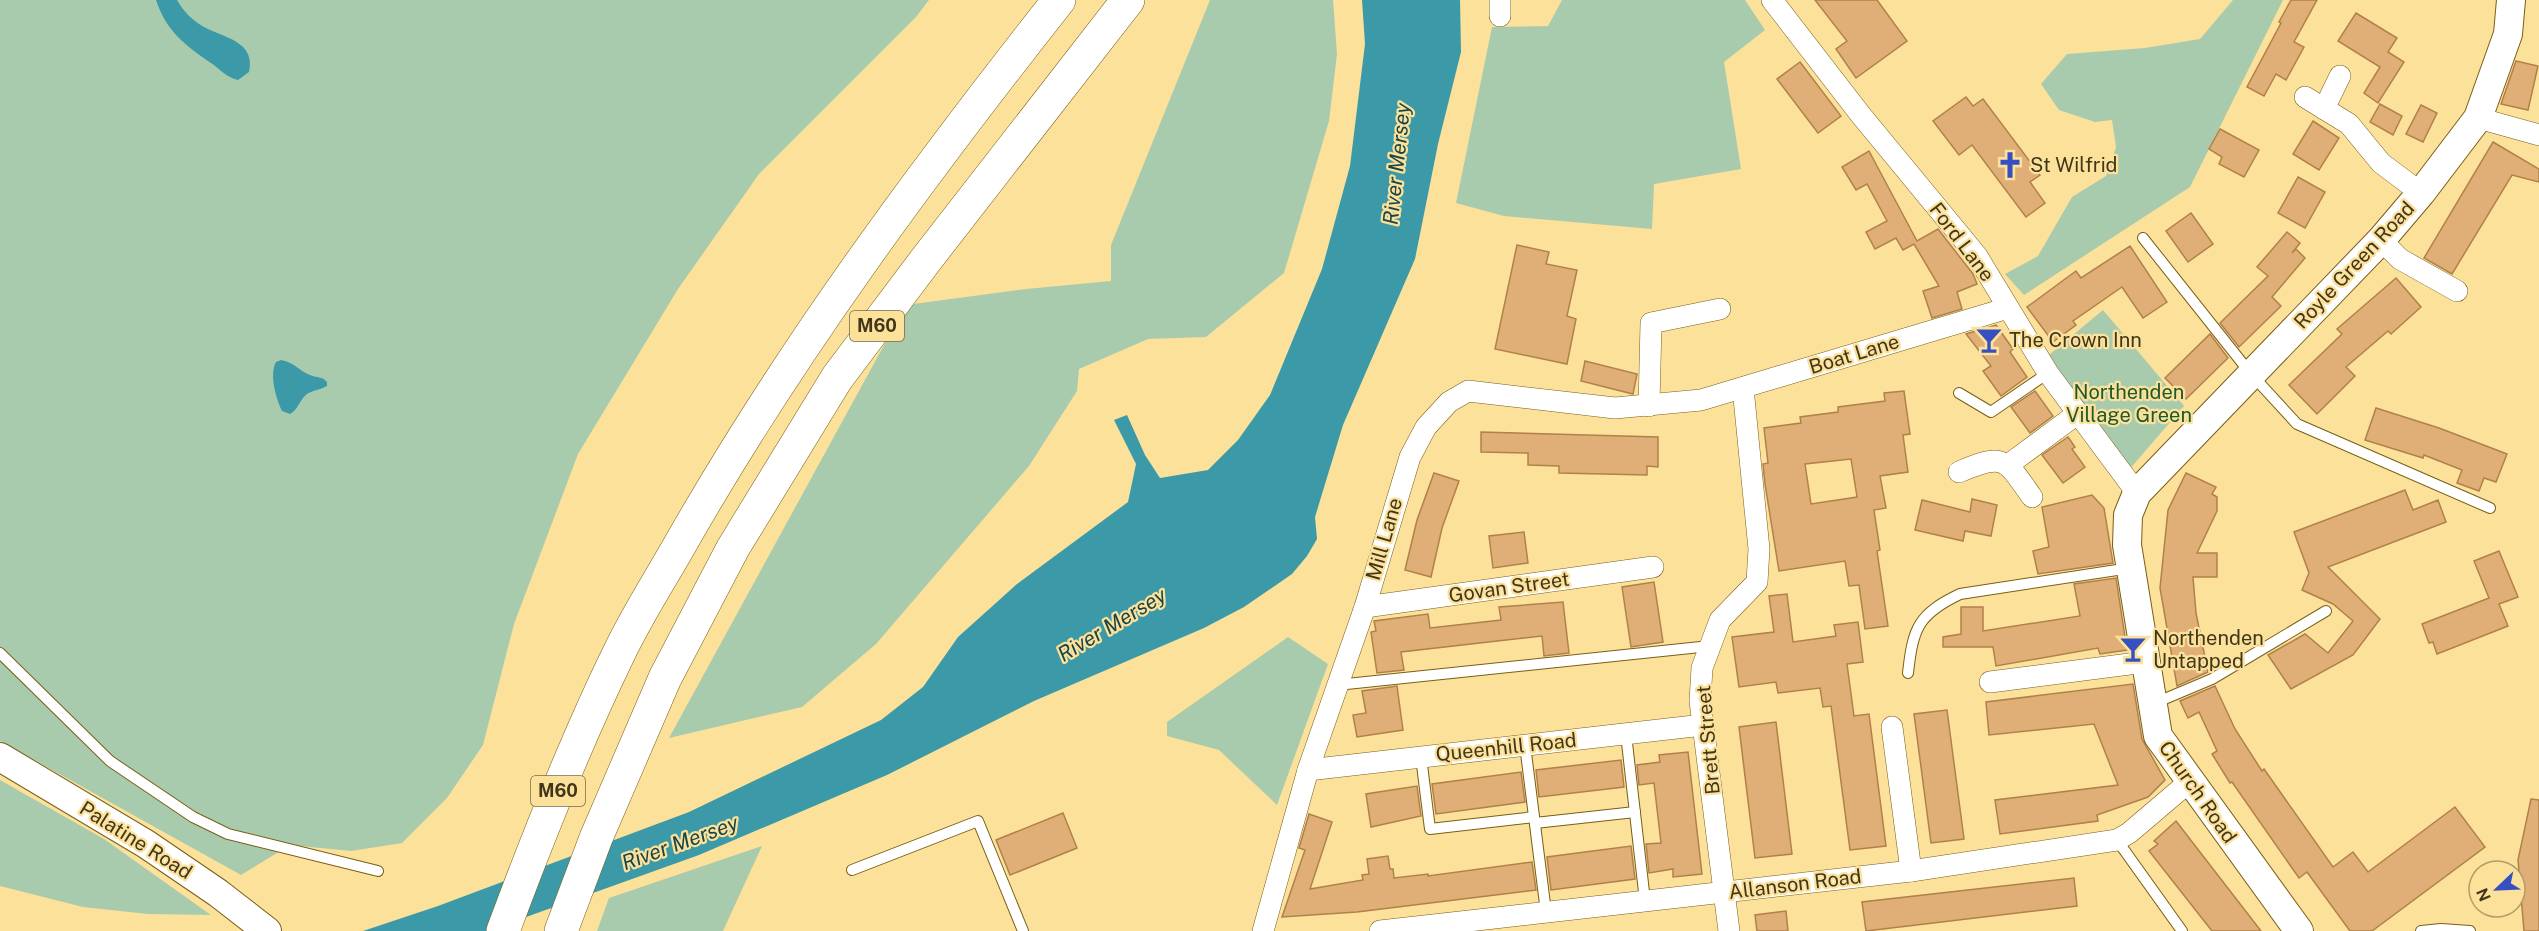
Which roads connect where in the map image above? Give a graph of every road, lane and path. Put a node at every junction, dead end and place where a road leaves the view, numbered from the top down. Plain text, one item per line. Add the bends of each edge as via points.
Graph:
1 (1059, 0) edge
2 (1128, 0) edge
3 (1772, 0) edge
4 (2511, 0) edge
5 (2340, 76) dead end
6 (2305, 97) dead end
7 (2324, 109) junction
8 (2478, 118) junction
9 (2539, 135) edge
10 (2421, 193) junction
11 (2143, 238) dead end
12 (2381, 240) junction
13 (2457, 291) dead end
14 (2008, 308) junction
15 (1720, 309) dead end
16 (2048, 373) junction
17 (2251, 374) junction
18 (1743, 388) junction
19 (1959, 393) dead end
20 (1701, 400) joint
21 (1649, 406) junction
22 (2077, 414) junction
23 (2008, 465) junction
24 (1959, 472) dead end
25 (2137, 493) junction
26 (2032, 497) dead end
27 (2490, 508) dead end
28 (1653, 567) dead end
29 (2130, 568) junction
30 (1365, 607) junction
31 (2326, 611) dead end
32 (1710, 646) junction
33 (0, 653) edge
34 (2145, 662) junction
35 (1908, 673) dead end
36 (1990, 682) dead end
37 (1338, 685) junction
38 (2152, 705) junction
39 (1703, 725) junction
40 (1892, 727) dead end
41 (1626, 734) junction
42 (1525, 745) junction
43 (0, 757) edge
44 (1421, 757) junction
45 (1308, 770) junction
46 (2189, 782) junction
47 (1635, 812) junction
48 (1535, 820) junction
49 (2117, 840) junction
50 (852, 870) dead end
51 (378, 871) dead end
52 (1911, 871) junction
53 (1725, 893) junction
54 (1645, 901) junction
55 (1546, 912) junction
56 (267, 931) edge
57 (502, 931) edge
58 (561, 931) edge
59 (1023, 931) edge
60 (1263, 931) edge
61 (1380, 931) edge
62 (1729, 931) edge
63 (2182, 931) edge
64 (2299, 931) edge
65 (2421, 931) edge
66 (2470, 931) edge

1 - 57 highway, M60 via 948,141 835,298 717,479 619,652
2 - 58 highway, M60 via 837,378 733,548 665,678
3 - 14 street, Ford Lane via 1977,256
4 - 8 main road, Royle Green Road via 2508,34
5 - 7 street
6 - 7 street
7 - 10 street via 2349,124 2381,163
8 - 9 street
8 - 10 main road, Royle Green Road
10 - 12 main road, Royle Green Road
11 - 17 lane
12 - 13 street via 2400,259
12 - 17 main road, Royle Green Road
14 - 16 street, Ford Lane
14 - 18 street, Boat Lane
15 - 21 street via 1651,323
16 - 19 lane via 1991,412
16 - 22 street, Ford Lane
17 - 25 main road, Royle Green Road
17 - 27 lane via 2297,424
18 - 20 street, Boat Lane
18 - 32 street, Brett Street via 1759,549 1757,582 1720,620
20 - 21 street, Mill Lane
21 - 30 street, Mill Lane via 1615,408 1468,391 1449,402 1426,427 1410,457
22 - 23 street
22 - 25 street, Ford Lane
23 - 24 street via 1992,460
23 - 26 street
25 - 29 main road, Church Road via 2128,515
28 - 30 street, Govan Street
29 - 34 main road, Church Road
29 - 35 lane via 1960,594 1936,605 1919,624 1912,641
30 - 37 street, Mill Lane
31 - 38 lane via 2212,679
32 - 37 lane
32 - 39 street, Brett Street via 1702,668
33 - 51 lane via 110,761 193,817 228,834
34 - 36 street
34 - 38 main road, Church Road
37 - 45 street, Mill Lane
38 - 46 main road, Church Road via 2158,736
39 - 41 street, Queenhill Road
39 - 53 street, Brett Street
40 - 52 street
41 - 42 street, Queenhill Road
41 - 47 lane
42 - 44 street, Queenhill Road
42 - 48 lane
43 - 56 main road, Palatine Road via 146,844
44 - 45 street, Queenhill Road
44 - 48 lane via 1430,830
45 - 60 street, Mill Lane
46 - 49 street, Allanson Road
46 - 64 main road, Church Road
47 - 48 lane
47 - 54 lane
48 - 55 lane
49 - 52 street, Allanson Road
49 - 63 lane
50 - 59 lane via 978,821
52 - 53 street, Allanson Road
53 - 54 street, Allanson Road
53 - 62 street, Brett Street
54 - 55 street, Allanson Road
55 - 61 street, Allanson Road
65 - 66 lane

